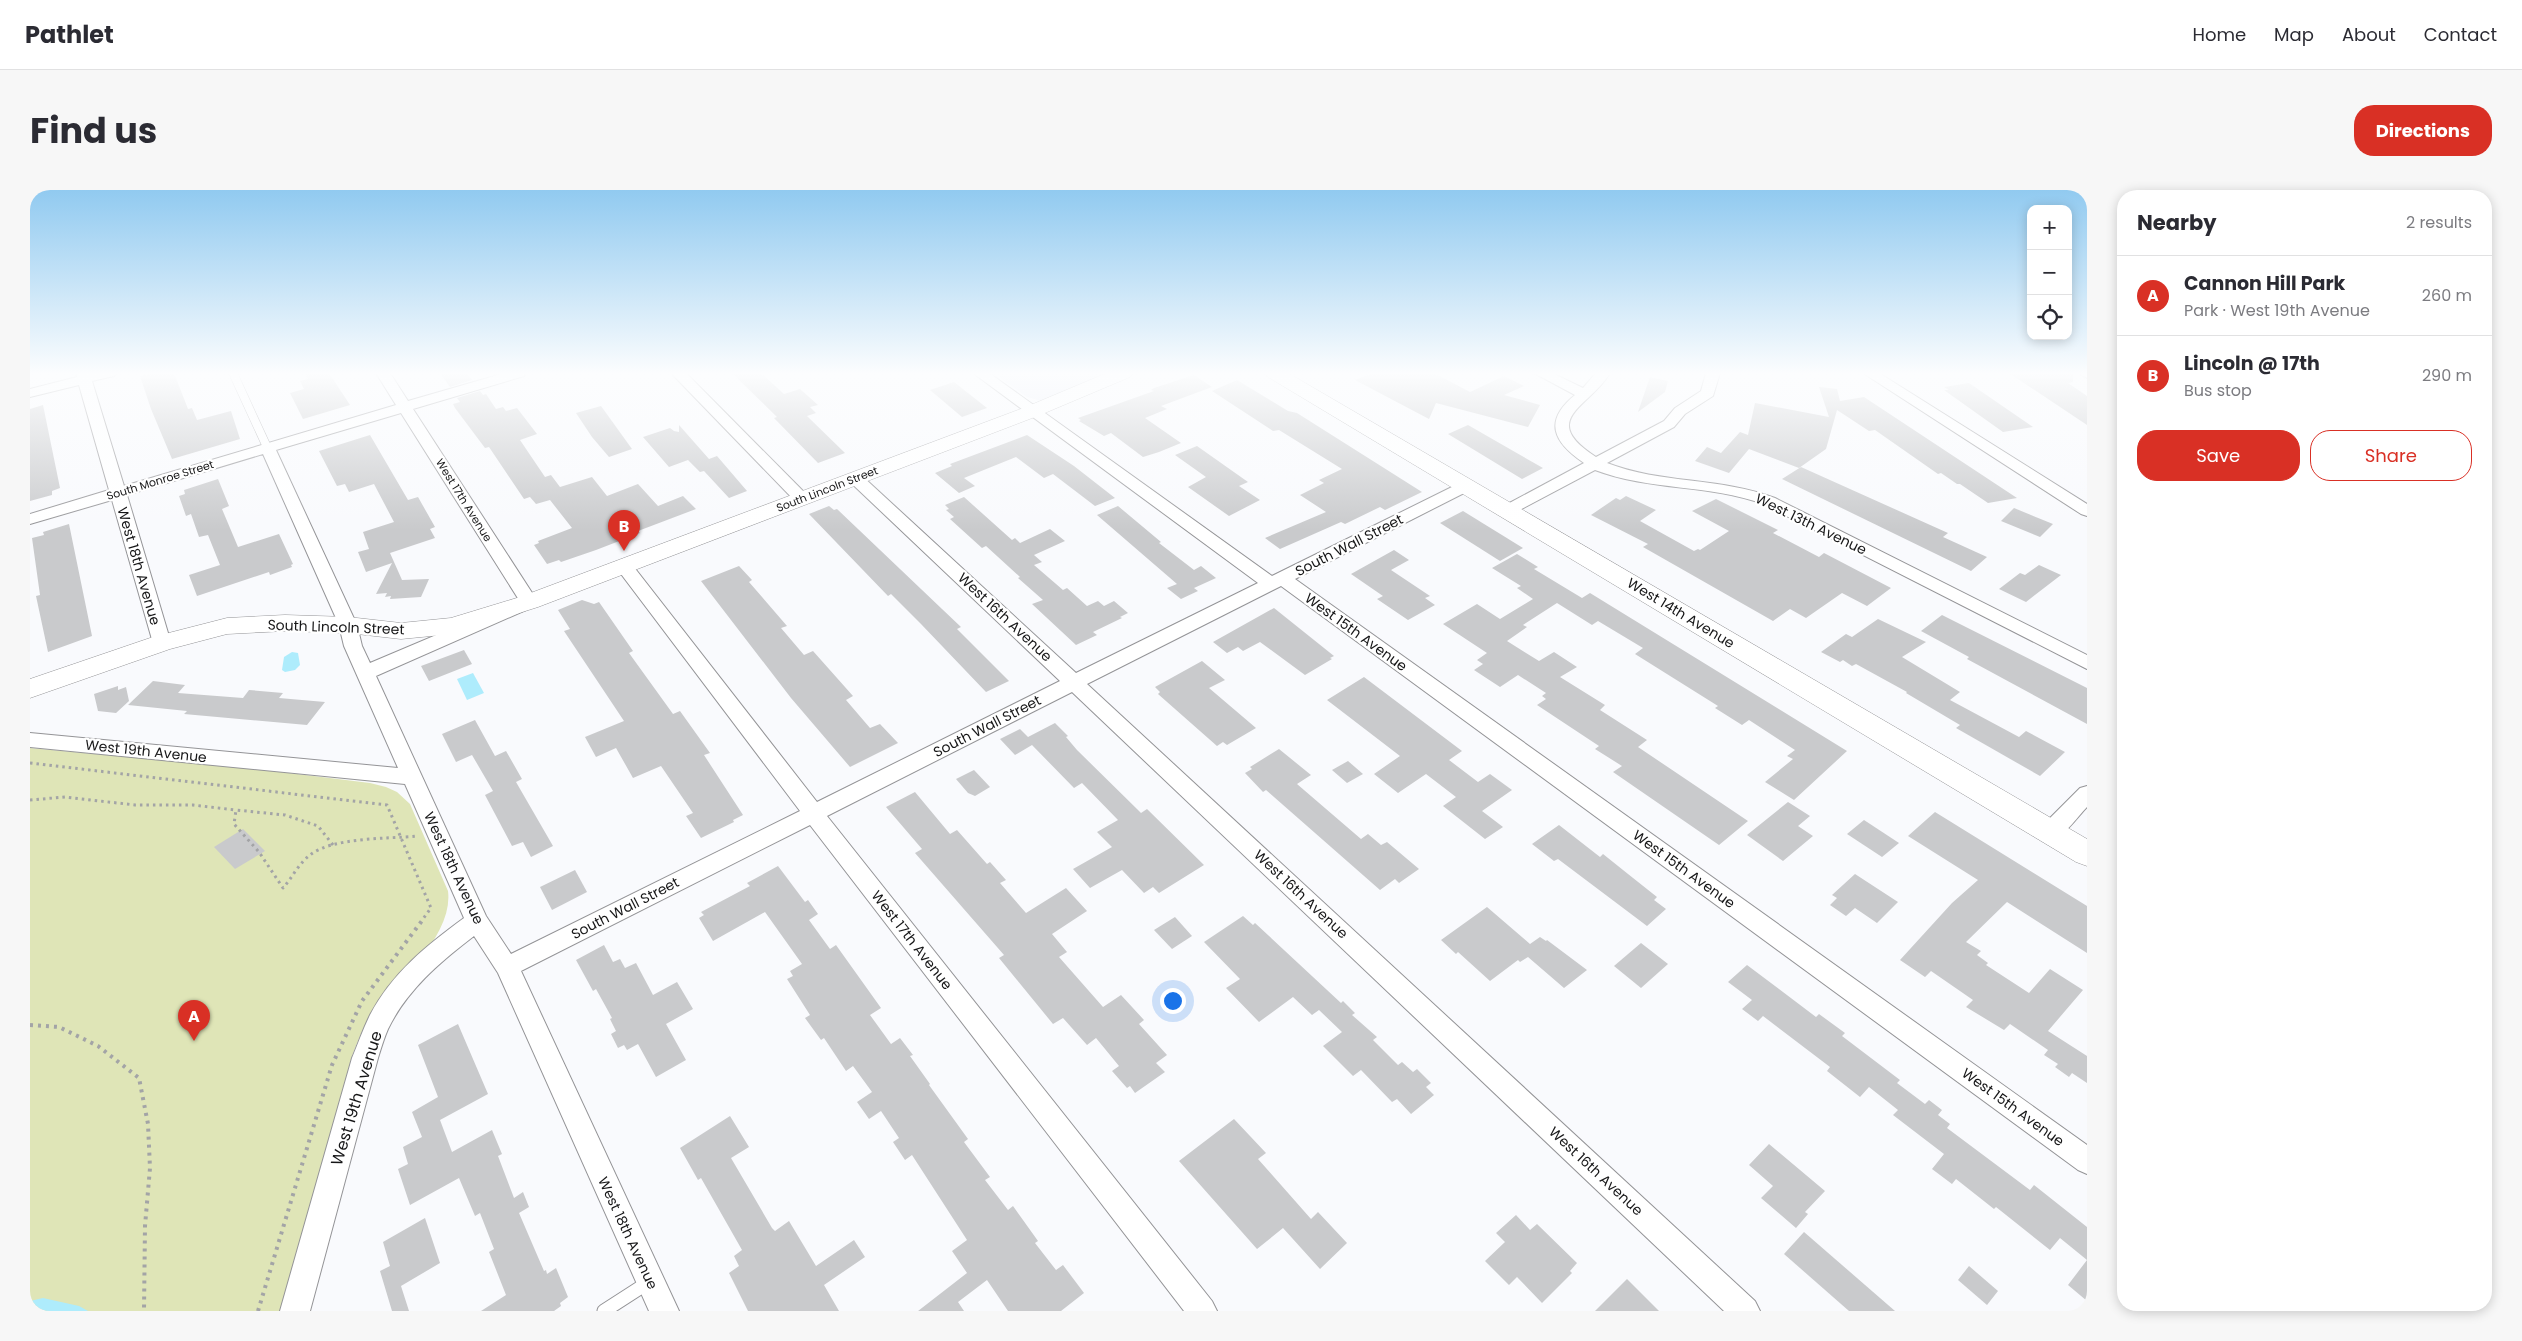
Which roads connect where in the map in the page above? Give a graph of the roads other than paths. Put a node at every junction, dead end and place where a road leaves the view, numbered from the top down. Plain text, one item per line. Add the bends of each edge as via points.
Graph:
1 (98, 425) edge
2 (257, 425) edge
3 (339, 425) edge
4 (416, 425) edge
5 (729, 425) edge
6 (995, 425) edge
7 (1053, 425) edge
8 (1363, 425) edge
9 (1560, 425) edge
10 (1665, 425) edge
11 (1952, 425) edge
12 (267, 447) junction
13 (1597, 464) junction
14 (856, 478) junction
15 (1466, 486) junction
16 (117, 492) junction
17 (802, 499) junction
18 (1508, 510) junction
19 (2087, 511) edge
20 (30, 518) edge
21 (624, 566) junction
22 (1276, 581) junction
23 (529, 602) junction
24 (348, 625) junction
25 (162, 643) junction
26 (2086, 660) edge
27 (365, 673) junction
28 (1075, 682) junction
29 (30, 689) edge
30 (30, 740) edge
31 (412, 777) junction
32 (2087, 794) edge
33 (813, 813) junction
34 (2050, 832) junction
35 (2087, 854) edge
36 (477, 921) junction
37 (507, 967) junction
38 (2087, 1161) edge
39 (651, 1281) junction
40 (295, 1311) edge
41 (604, 1311) edge
42 (664, 1311) edge
43 (1202, 1311) edge
44 (1745, 1311) edge

1 - 16 street, West 18th Avenue
2 - 12 lane
3 - 12 street, South Monroe Street
4 - 23 street, West 17th Avenue
5 - 17 street
6 - 14 street, South Lincoln Street
7 - 22 street, West 15th Avenue
8 - 15 street, West 14th Avenue
9 - 13 street, West 13th Avenue via 1570,446
10 - 13 street
11 - 19 street
12 - 16 street, South Monroe Street
12 - 24 street, West 18th Avenue
13 - 18 street
13 - 26 street, West 13th Avenue via 1626,475 1728,489 1769,501
14 - 17 street, South Lincoln Street
14 - 28 street, West 16th Avenue
15 - 18 street, West 14th Avenue
15 - 22 street, South Wall Street
16 - 20 street, South Monroe Street
16 - 25 street, West 18th Avenue
17 - 21 street, South Lincoln Street
18 - 34 street, West 14th Avenue
21 - 23 street, South Lincoln Street
21 - 33 street, West 17th Avenue
22 - 28 street, South Wall Street
22 - 38 street, West 15th Avenue
23 - 24 street, South Lincoln Street via 452,626 400,631
23 - 27 street, South Lincoln Street
24 - 25 street, South Lincoln Street via 284,622 228,626
24 - 27 street, West 18th Avenue
25 - 29 street, South Lincoln Street
27 - 31 street, West 18th Avenue
28 - 33 street, South Wall Street
28 - 44 street, West 16th Avenue
30 - 31 street, West 19th Avenue
31 - 36 street, West 18th Avenue
32 - 34 street
33 - 37 street, South Wall Street
33 - 43 street, West 17th Avenue
34 - 35 street, West 14th Avenue
36 - 37 street, West 18th Avenue
36 - 40 street, West 19th Avenue via 432,954 409,977 378,1023 365,1058
37 - 39 street, West 18th Avenue
39 - 41 lane
39 - 42 street, West 18th Avenue

